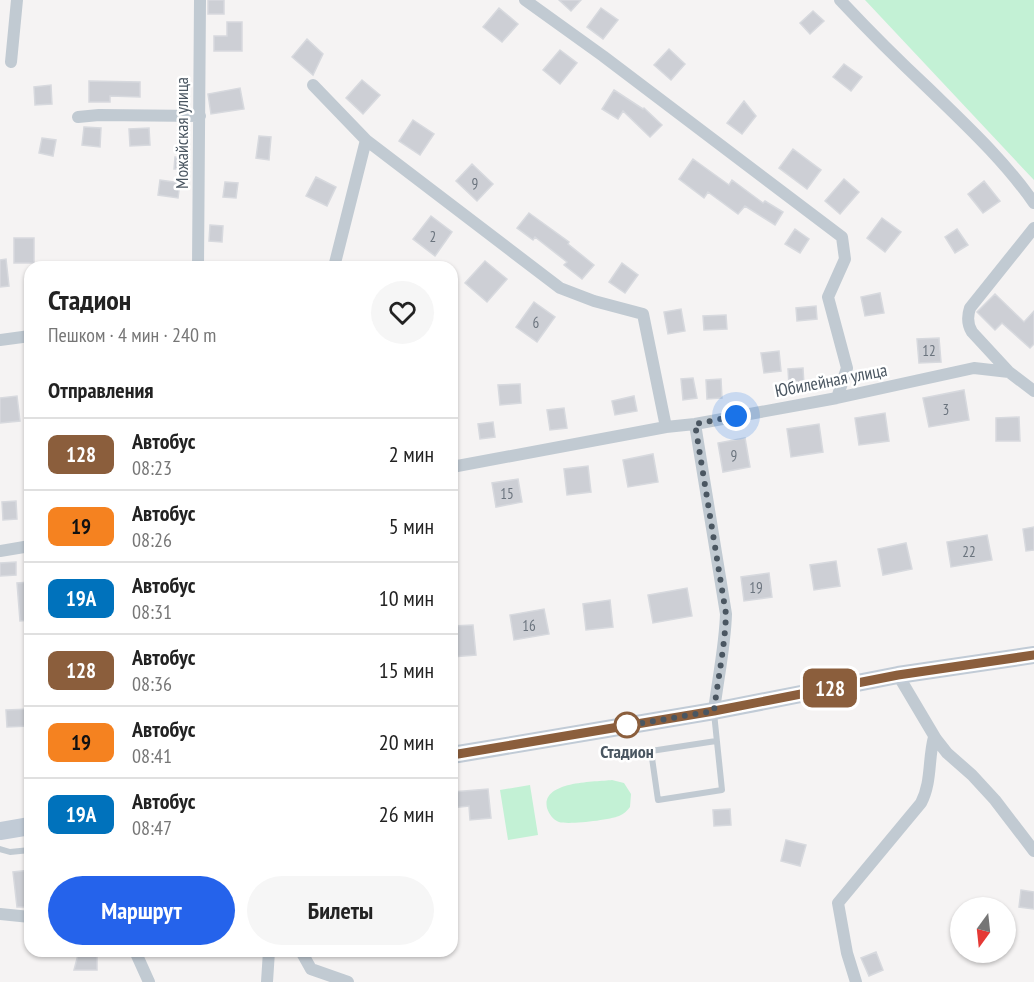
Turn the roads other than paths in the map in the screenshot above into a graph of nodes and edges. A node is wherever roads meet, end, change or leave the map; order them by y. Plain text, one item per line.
1 (17, 0) edge
2 (200, 0) edge
3 (525, 0) edge
4 (840, 0) edge
5 (11, 62) dead end
6 (313, 85) dead end
7 (200, 116) junction
8 (78, 117) dead end
9 (366, 140) junction
10 (1034, 203) edge
11 (1034, 228) edge
12 (198, 261) edge
13 (336, 261) edge
14 (24, 337) edge
15 (0, 340) edge
16 (1009, 372) junction
17 (1034, 391) edge
18 (837, 398) junction
19 (695, 424) junction
20 (666, 427) junction
21 (458, 466) edge
22 (24, 547) edge
23 (0, 550) edge
24 (1034, 655) edge
25 (898, 675) junction
26 (714, 711) junction
27 (934, 737) junction
28 (716, 741) junction
29 (458, 754) edge
30 (24, 827) edge
31 (0, 831) edge
32 (0, 849) edge
33 (24, 851) edge
34 (1034, 851) edge
35 (0, 914) edge
36 (24, 916) edge
37 (138, 957) edge
38 (268, 957) edge
39 (304, 957) edge
40 (149, 982) edge
41 (267, 982) edge
42 (348, 982) edge
43 (856, 982) edge

1 - 5 street
2 - 7 street, Можайская улица
3 - 18 street
4 - 10 street
6 - 9 street
7 - 8 street
7 - 12 street, Можайская улица
9 - 13 street
9 - 20 street
11 - 16 street
14 - 15 street
16 - 17 street
16 - 18 street, Юбилейная улица
18 - 19 street, Юбилейная улица
19 - 20 street, Юбилейная улица
19 - 26 street
20 - 21 street, Юбилейная улица
22 - 23 street
24 - 25 street
25 - 26 street
25 - 27 street
26 - 28 lane
26 - 29 street
27 - 34 street
27 - 43 street
28 - 28 lane
30 - 31 street
32 - 33 lane
35 - 36 street
37 - 40 street
38 - 41 street
39 - 42 street

